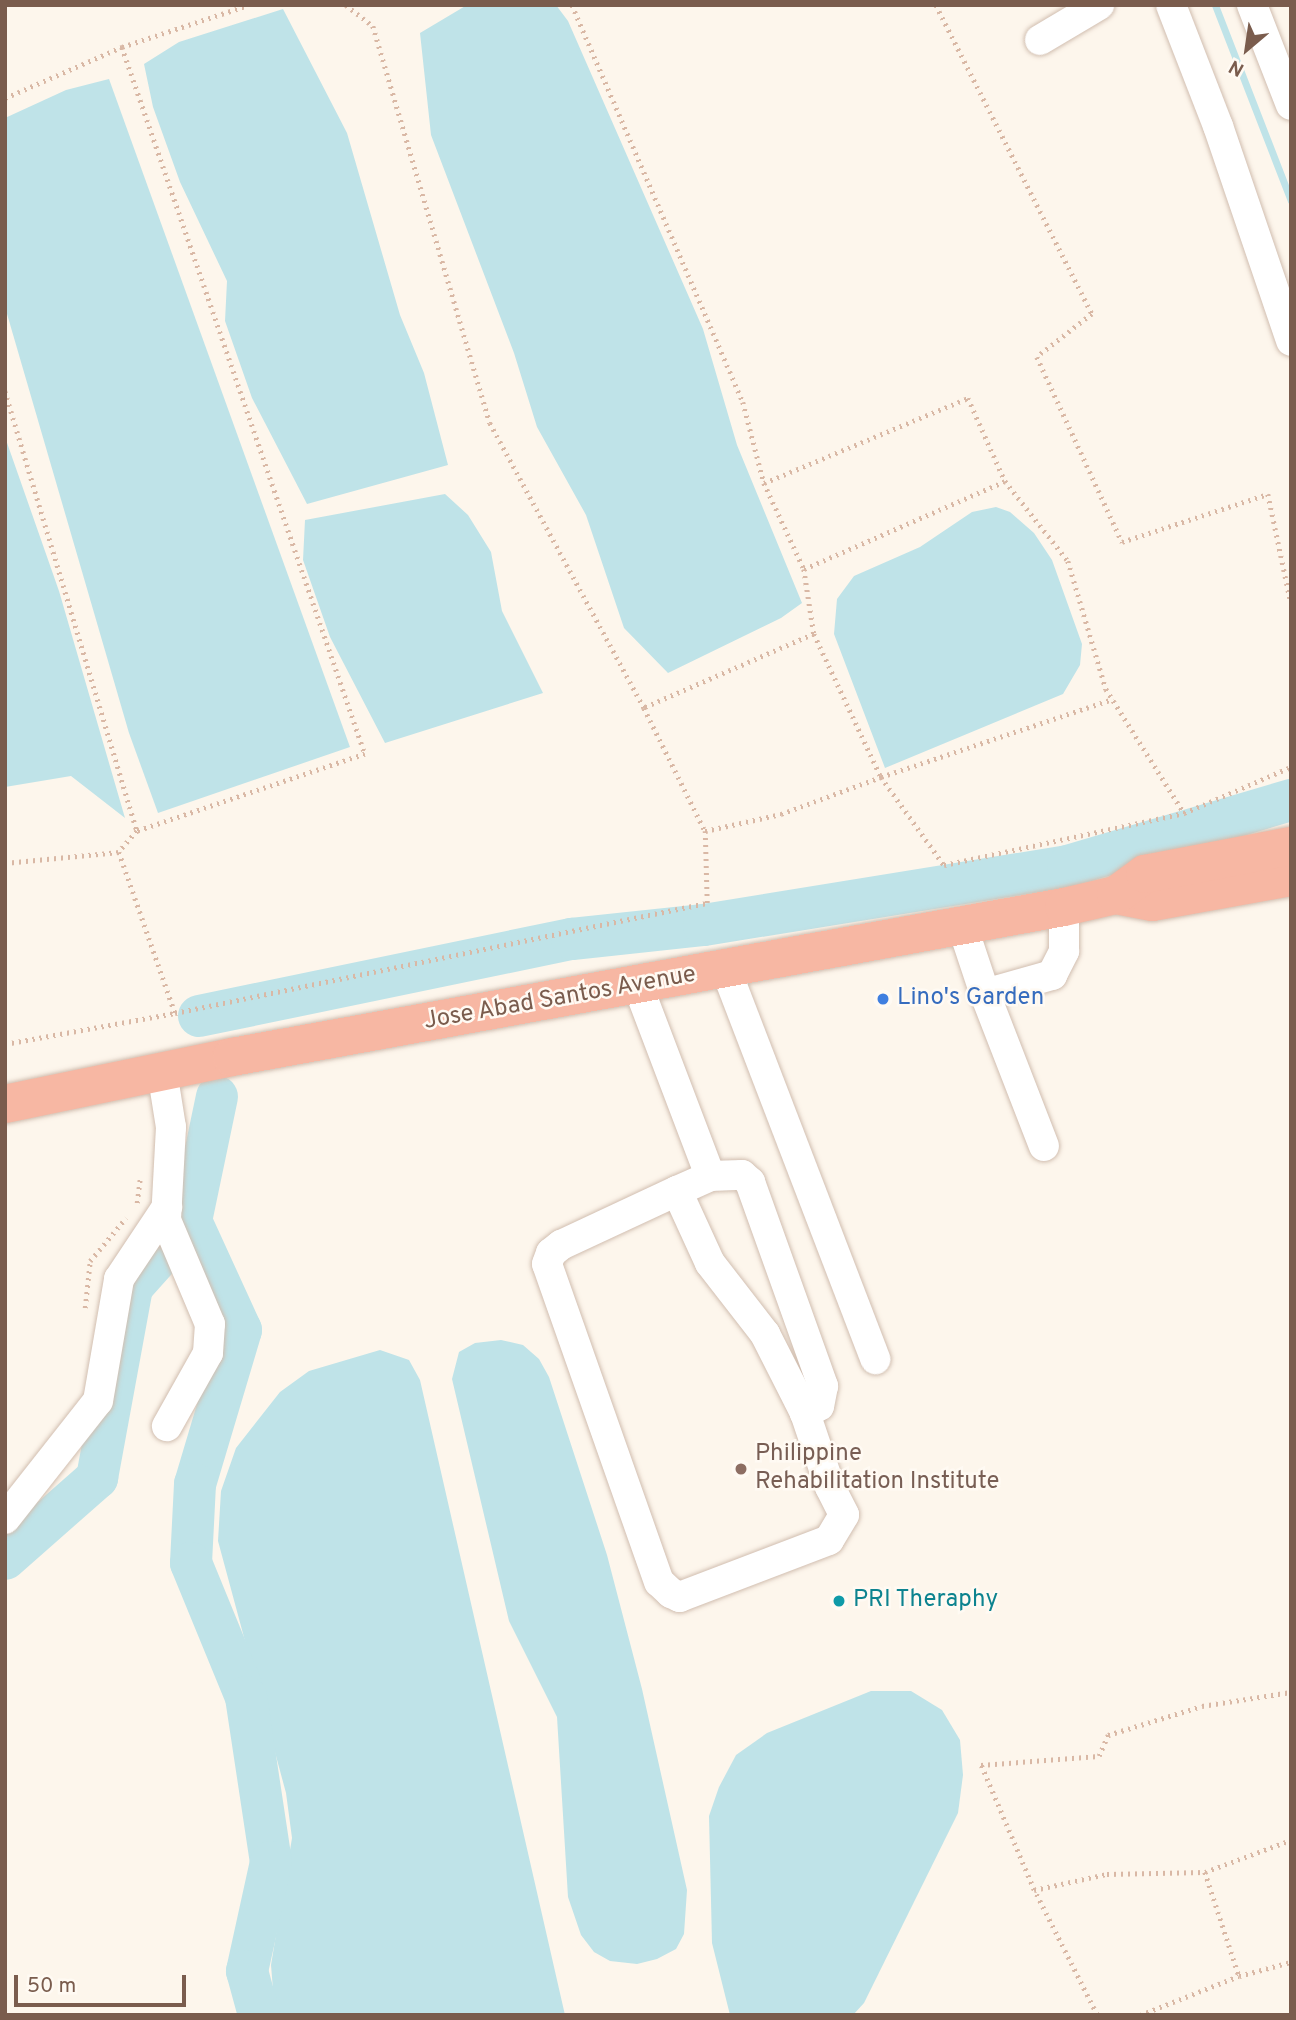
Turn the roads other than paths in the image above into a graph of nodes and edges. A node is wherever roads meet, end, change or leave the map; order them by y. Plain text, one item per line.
1 (1099, 5) edge
2 (1171, 5) edge
3 (1252, 5) edge
4 (1040, 40) dead end
5 (1291, 106) edge
6 (1291, 341) edge
7 (1291, 846) edge
8 (1291, 877) edge
9 (1115, 895) junction
10 (1063, 906) junction
11 (962, 925) junction
12 (726, 970) junction
13 (638, 986) junction
14 (985, 994) junction
15 (162, 1071) junction
16 (5, 1104) edge
17 (1044, 1146) dead end
18 (709, 1176) junction
19 (677, 1191) junction
20 (166, 1213) junction
21 (875, 1359) dead end
22 (805, 1413) junction
23 (167, 1426) dead end
24 (5, 1518) edge

1 - 4 street
2 - 6 street
3 - 5 street
7 - 9 highway, Jose Abad Santos Avenue
8 - 9 highway, Jose Abad Santos Avenue
9 - 10 highway, Jose Abad Santos Avenue
10 - 11 highway, Jose Abad Santos Avenue
10 - 14 street
11 - 12 highway, Jose Abad Santos Avenue
11 - 14 street
12 - 13 highway, Jose Abad Santos Avenue
12 - 21 street
13 - 15 highway, Jose Abad Santos Avenue
13 - 18 street
14 - 17 street
15 - 16 highway, Jose Abad Santos Avenue
15 - 20 street
18 - 19 street
18 - 22 street
19 - 22 street
19 - 22 street
20 - 23 street
20 - 24 street

